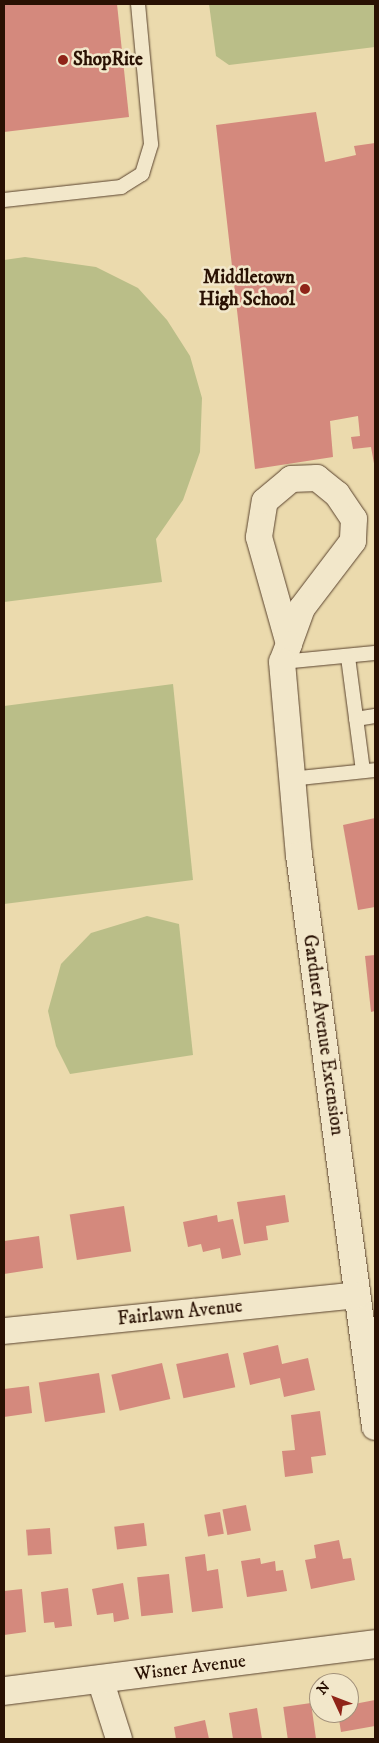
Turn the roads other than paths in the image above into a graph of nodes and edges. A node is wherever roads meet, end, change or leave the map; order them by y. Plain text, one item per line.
1 (138, 4) edge
2 (4, 200) edge
3 (285, 653) junction
4 (375, 653) edge
5 (348, 657) junction
6 (375, 716) edge
7 (356, 718) junction
8 (369, 771) edge
9 (290, 779) junction
10 (357, 1295) junction
11 (4, 1331) edge
12 (375, 1427) edge
13 (375, 1644) edge
14 (100, 1679) junction
15 (4, 1691) edge
16 (120, 1739) edge

1 - 2 lane
3 - 3 street, Gardner Avenue Extension
3 - 5 lane
3 - 9 street, Gardner Avenue Extension
4 - 5 lane
5 - 7 lane
6 - 7 lane
7 - 8 lane
8 - 9 lane
9 - 10 street, Gardner Avenue Extension
10 - 11 street, Fairlawn Avenue
10 - 12 street, Gardner Avenue Extension
13 - 14 street, Wisner Avenue
14 - 15 street, Wisner Avenue
14 - 16 street

